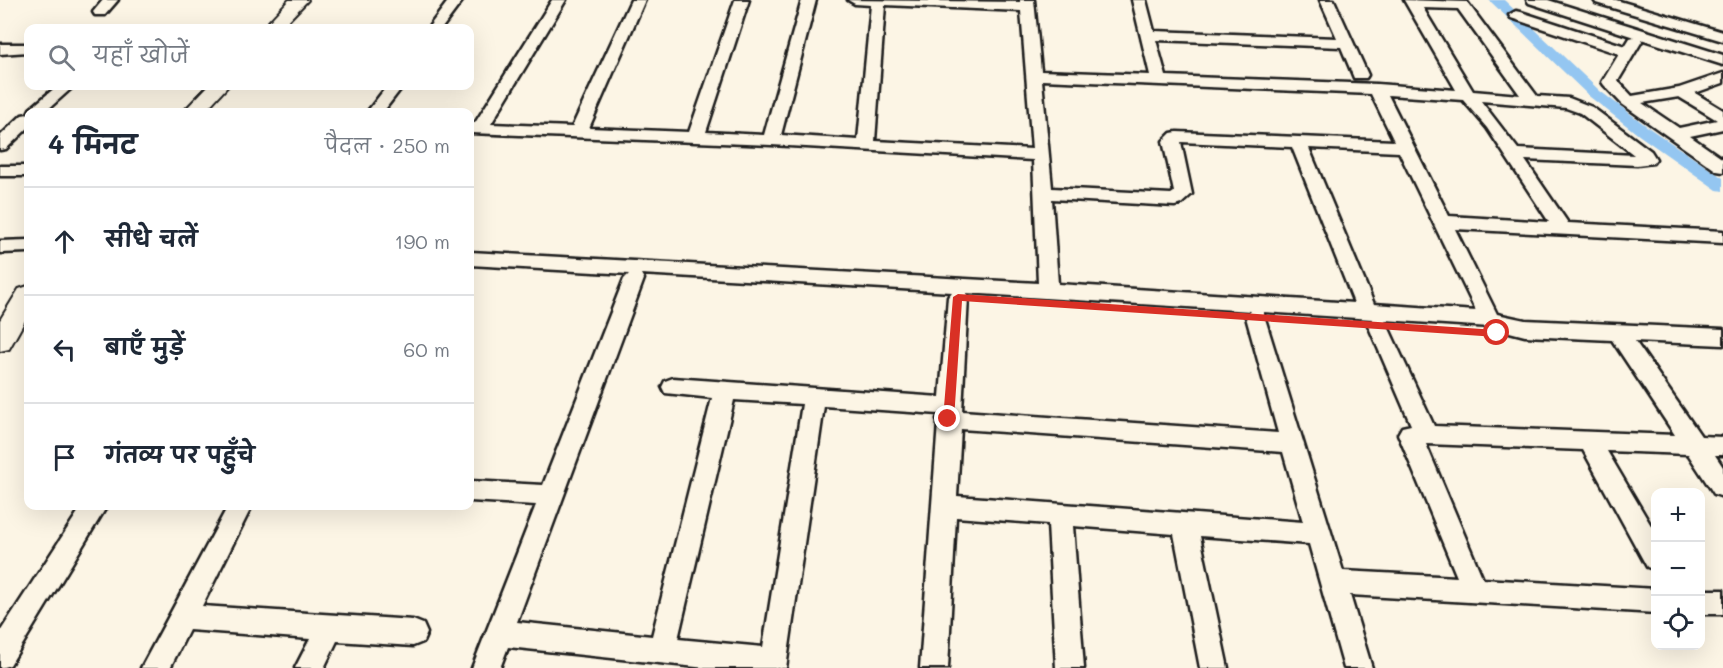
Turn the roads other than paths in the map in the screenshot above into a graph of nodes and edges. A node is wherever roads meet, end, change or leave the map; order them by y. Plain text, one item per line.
1 (111, 0) edge
2 (299, 0) edge
3 (456, 0) edge
4 (559, 0) edge
5 (638, 0) edge
6 (742, 0) edge
7 (809, 0) edge
8 (855, 0) edge
9 (1139, 0) edge
10 (1327, 0) edge
11 (1533, 0) edge
12 (1601, 0) edge
13 (878, 1) edge
14 (1412, 2) edge
15 (1027, 4) edge
16 (1462, 6) junction
17 (1483, 6) dead end
18 (100, 12) dead end
19 (1516, 15) dead end
20 (276, 24) edge
21 (438, 24) edge
22 (1640, 34) junction
23 (1148, 35) junction
24 (1723, 37) edge
25 (1347, 43) junction
26 (23, 48) edge
27 (0, 49) edge
28 (1628, 52) junction
29 (1723, 60) edge
30 (0, 66) edge
31 (1034, 75) junction
32 (1360, 75) dead end
33 (1723, 78) edge
34 (1159, 80) junction
35 (1377, 89) junction
36 (61, 90) edge
37 (214, 90) edge
38 (391, 90) edge
39 (1682, 92) junction
40 (1468, 96) junction
41 (1531, 99) junction
42 (1628, 101) junction
43 (41, 108) edge
44 (197, 108) edge
45 (378, 108) edge
46 (1723, 117) edge
47 (24, 124) edge
48 (1723, 124) edge
49 (475, 128) edge
50 (578, 132) junction
51 (1676, 134) junction
52 (696, 137) junction
53 (771, 140) junction
54 (1298, 141) junction
55 (0, 145) edge
56 (866, 146) junction
57 (1405, 147) junction
58 (1512, 154) junction
59 (1041, 155) junction
60 (1723, 167) edge
61 (0, 171) edge
62 (24, 171) edge
63 (1043, 193) junction
64 (1442, 222) junction
65 (1563, 229) junction
66 (1723, 237) edge
67 (24, 246) edge
68 (0, 247) edge
69 (474, 258) edge
70 (474, 269) edge
71 (634, 279) junction
72 (1048, 291) junction
73 (958, 297) junction
74 (24, 302) edge
75 (1256, 317) junction
76 (1372, 318) junction
77 (1490, 320) junction
78 (1525, 328) junction
79 (1619, 333) junction
80 (1723, 337) edge
81 (0, 342) edge
82 (673, 387) dead end
83 (725, 390) junction
84 (814, 396) junction
85 (949, 412) junction
86 (1427, 435) junction
87 (1589, 440) junction
88 (1293, 442) junction
89 (1695, 444) junction
90 (1723, 446) edge
91 (1723, 487) edge
92 (474, 491) edge
93 (552, 496) junction
94 (944, 506) junction
95 (92, 510) edge
96 (238, 510) edge
97 (1060, 515) junction
98 (1185, 524) junction
99 (1319, 534) junction
100 (1651, 549) edge
101 (1333, 582) junction
102 (1475, 590) junction
103 (1651, 601) edge
104 (1705, 602) edge
105 (1723, 602) edge
106 (183, 617) junction
107 (329, 628) junction
108 (413, 633) dead end
109 (500, 633) junction
110 (662, 650) junction
111 (0, 656) edge
112 (155, 668) edge
113 (309, 668) edge
114 (486, 668) edge
115 (934, 668) edge
116 (1070, 668) edge
117 (1214, 668) edge
118 (1358, 668) edge

1 - 18 street
2 - 20 street
3 - 21 street
4 - 49 street
5 - 50 street
6 - 52 street
7 - 53 street
8 - 13 street
9 - 23 street
10 - 25 street
11 - 22 street
12 - 24 street
13 - 15 street
13 - 56 street
14 - 16 street
14 - 40 street
15 - 31 street
16 - 17 street
16 - 41 street
19 - 28 street
22 - 28 street
22 - 29 street
23 - 25 street
23 - 34 street
25 - 32 street
26 - 27 street
26 - 30 street
28 - 42 street
31 - 34 street
31 - 59 street
33 - 39 street
34 - 35 street
35 - 40 street
35 - 57 street
36 - 43 street
37 - 44 street
38 - 45 street
39 - 42 street
39 - 46 street
40 - 41 street
40 - 58 street
41 - 58 street
42 - 51 street
47 - 55 street
48 - 51 street
49 - 50 street
50 - 52 street
51 - 60 street
52 - 53 street
53 - 56 street
54 - 57 street
54 - 63 street
54 - 76 street
56 - 59 street
57 - 64 street
58 - 65 street
59 - 63 street
61 - 62 street
63 - 72 street
64 - 65 street
64 - 77 street
65 - 66 street
67 - 68 street
69 - 72 street
70 - 71 street
71 - 73 street
71 - 93 street
72 - 76 street
73 - 75 street
73 - 85 street
74 - 81 street
75 - 76 street
75 - 88 street
76 - 77 street
76 - 78 street
76 - 86 street
77 - 78 street
78 - 79 street
79 - 80 street
79 - 89 street
82 - 83 street
83 - 84 street
83 - 110 street
84 - 85 street
84 - 110 street
85 - 88 street
85 - 94 street
86 - 87 street
86 - 102 street
87 - 89 street
87 - 100 street
88 - 99 street
89 - 90 street
89 - 91 street
92 - 93 street
93 - 109 street
94 - 97 street
94 - 115 street
95 - 111 street
96 - 106 street
97 - 98 street
97 - 116 street
98 - 99 street
98 - 117 street
99 - 101 street
101 - 102 street
101 - 118 street
102 - 103 street
104 - 105 street
106 - 107 street
106 - 112 street
107 - 108 street
107 - 113 street
109 - 110 street
109 - 114 street

